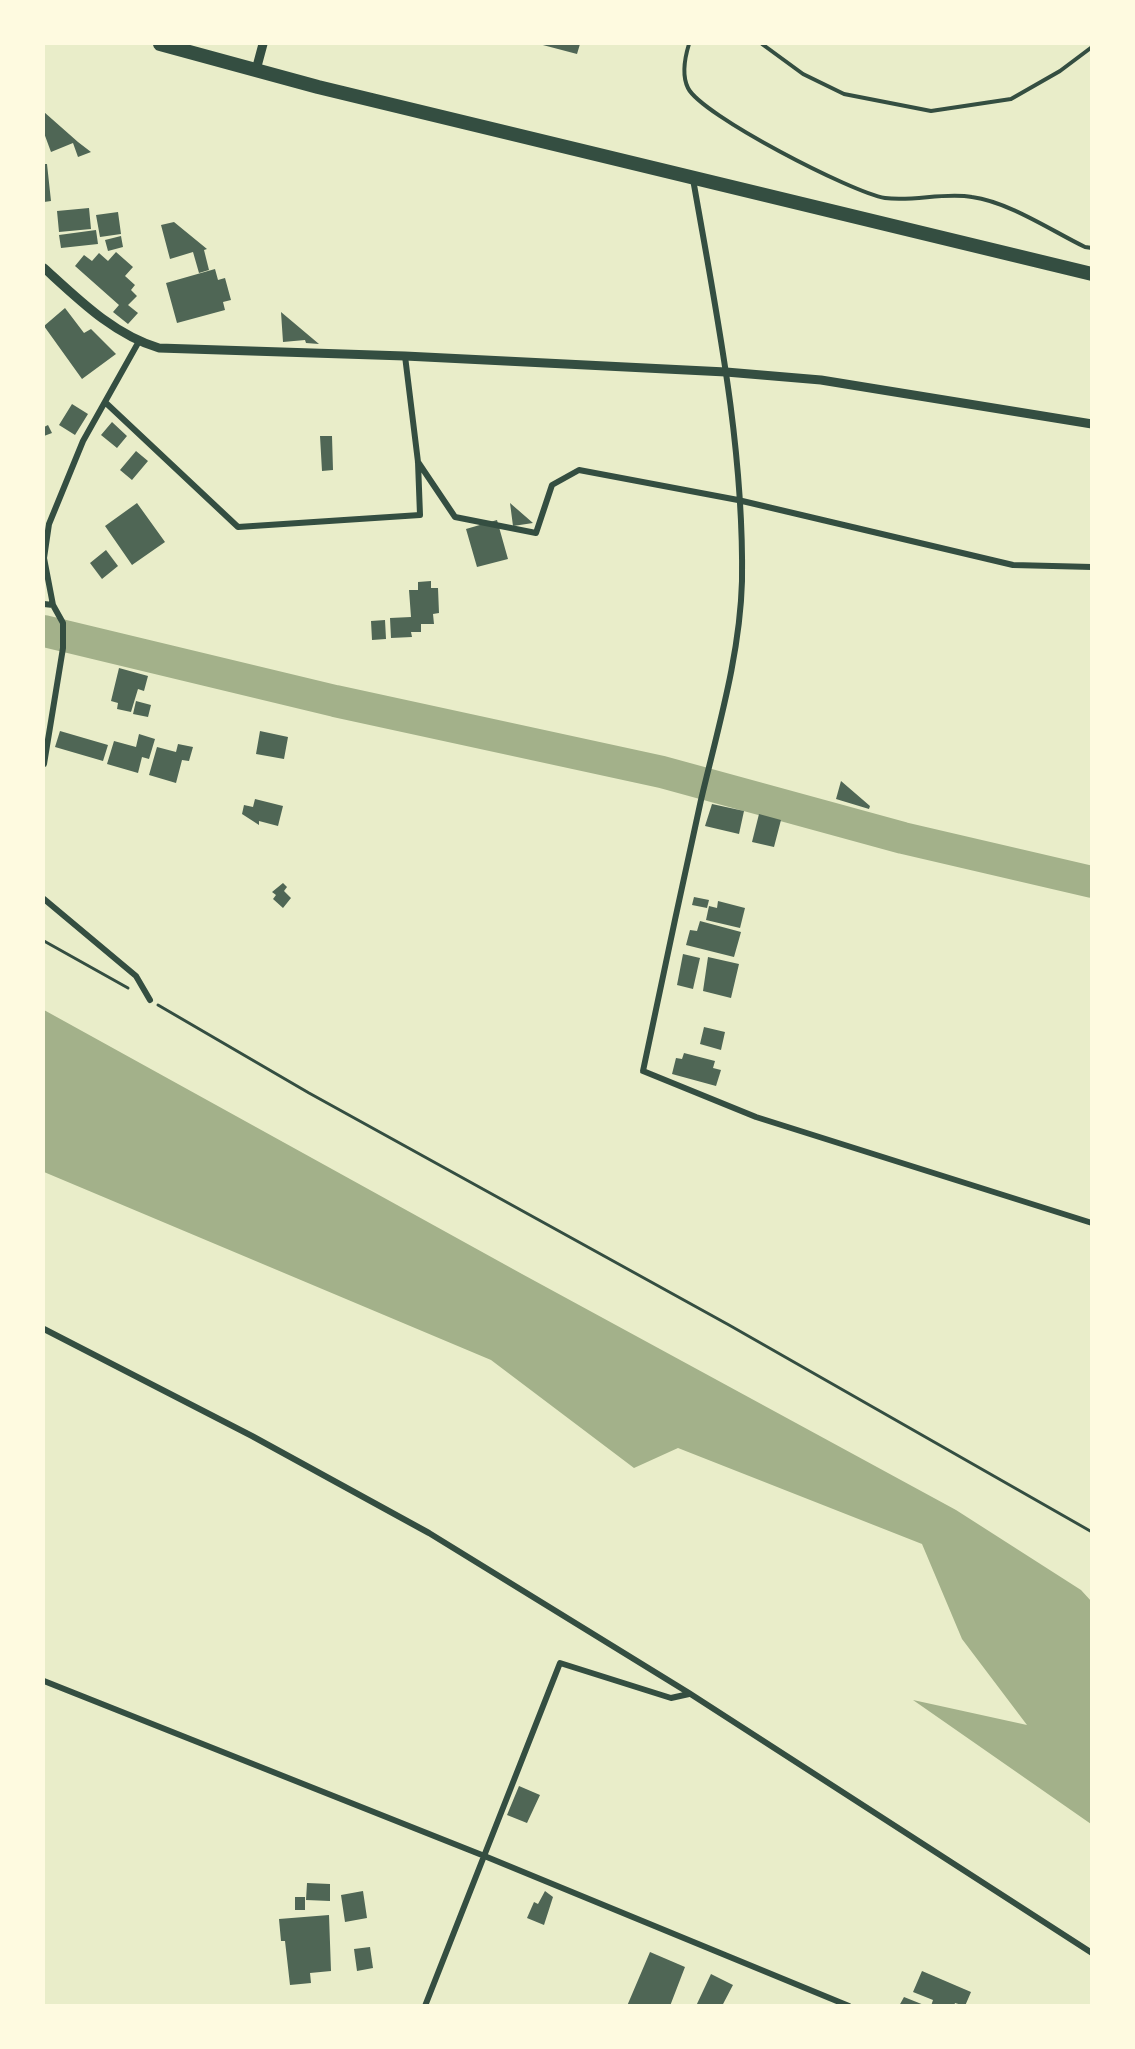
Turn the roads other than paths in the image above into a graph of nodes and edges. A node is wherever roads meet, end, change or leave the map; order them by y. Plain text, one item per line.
1 (160, 44) edge
2 (263, 44) edge
3 (690, 44) edge
4 (762, 44) edge
5 (1092, 47) edge
6 (256, 70) junction
7 (693, 178) junction
8 (1092, 248) edge
9 (44, 268) edge
10 (1092, 274) edge
11 (138, 342) junction
12 (405, 356) junction
13 (726, 372) junction
14 (106, 403) junction
15 (1092, 424) edge
16 (418, 462) junction
17 (738, 500) junction
18 (1092, 567) edge
19 (44, 604) edge
20 (53, 604) junction
21 (44, 764) edge
22 (44, 899) edge
23 (150, 1000) road end
24 (1092, 1223) edge
25 (44, 1329) edge
26 (44, 1681) edge
27 (689, 1694) junction
28 (482, 1854) junction
29 (1092, 1953) edge
30 (425, 2006) edge
31 (849, 2006) edge

1 - 6 highway
2 - 6 street
3 - 8 lane
4 - 5 lane
6 - 7 highway
7 - 10 highway
7 - 13 street
9 - 11 street
11 - 12 street
11 - 14 street
12 - 13 street
12 - 16 street
13 - 15 street
13 - 17 street
14 - 16 street
14 - 20 street
16 - 17 street
17 - 18 street
17 - 24 street
19 - 20 street
20 - 21 street
22 - 23 street
25 - 27 street
26 - 28 street
27 - 28 street
27 - 29 street
28 - 30 street
28 - 31 street

